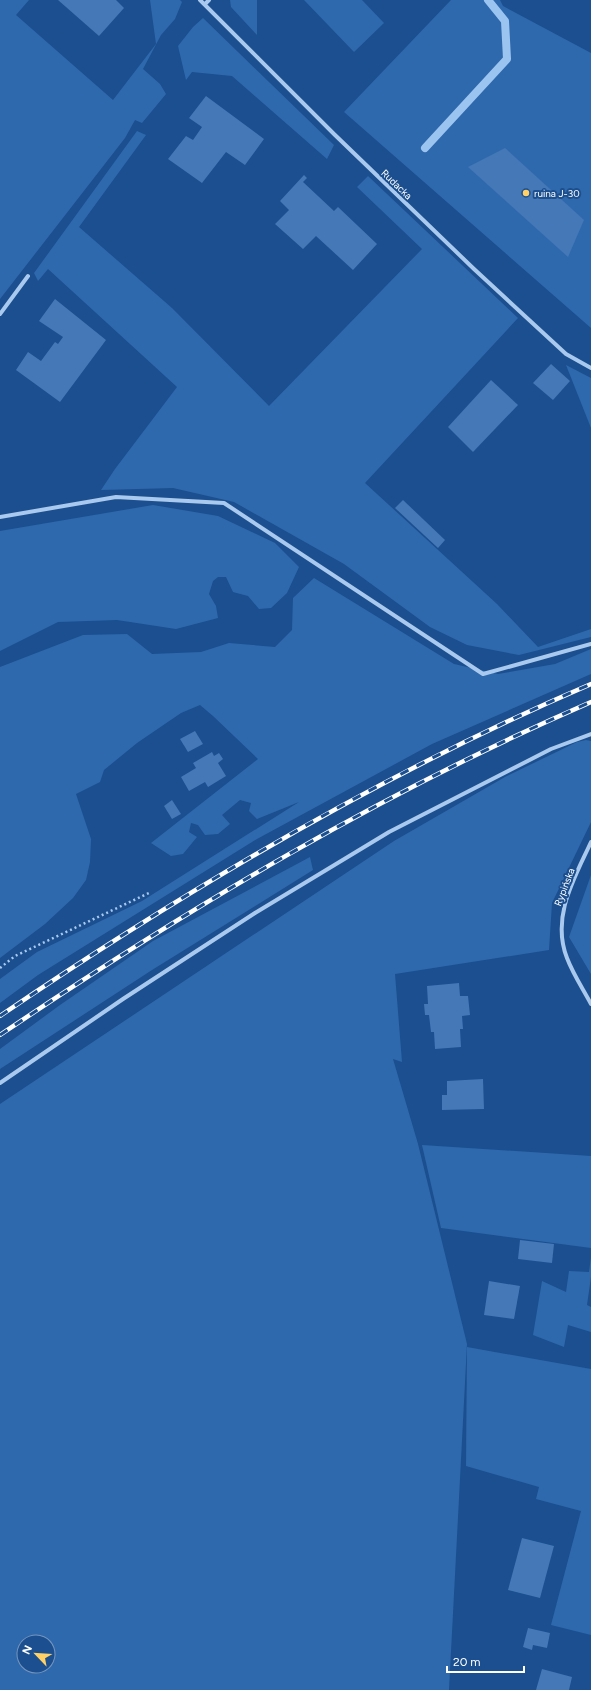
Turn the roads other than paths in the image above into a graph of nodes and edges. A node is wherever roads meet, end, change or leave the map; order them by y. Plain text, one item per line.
1 (200, 0) edge
2 (209, 0) edge
3 (205, 4) junction
4 (28, 276) dead end
5 (0, 314) edge
6 (591, 368) edge
7 (0, 517) edge
8 (591, 644) edge
9 (591, 734) edge
10 (591, 842) edge
11 (591, 1004) edge
12 (0, 1084) edge

1 - 3 street, Rudacka
2 - 3 street
3 - 6 street, Rudacka
4 - 5 street
7 - 8 street
9 - 12 street
10 - 11 street, Rypińska

